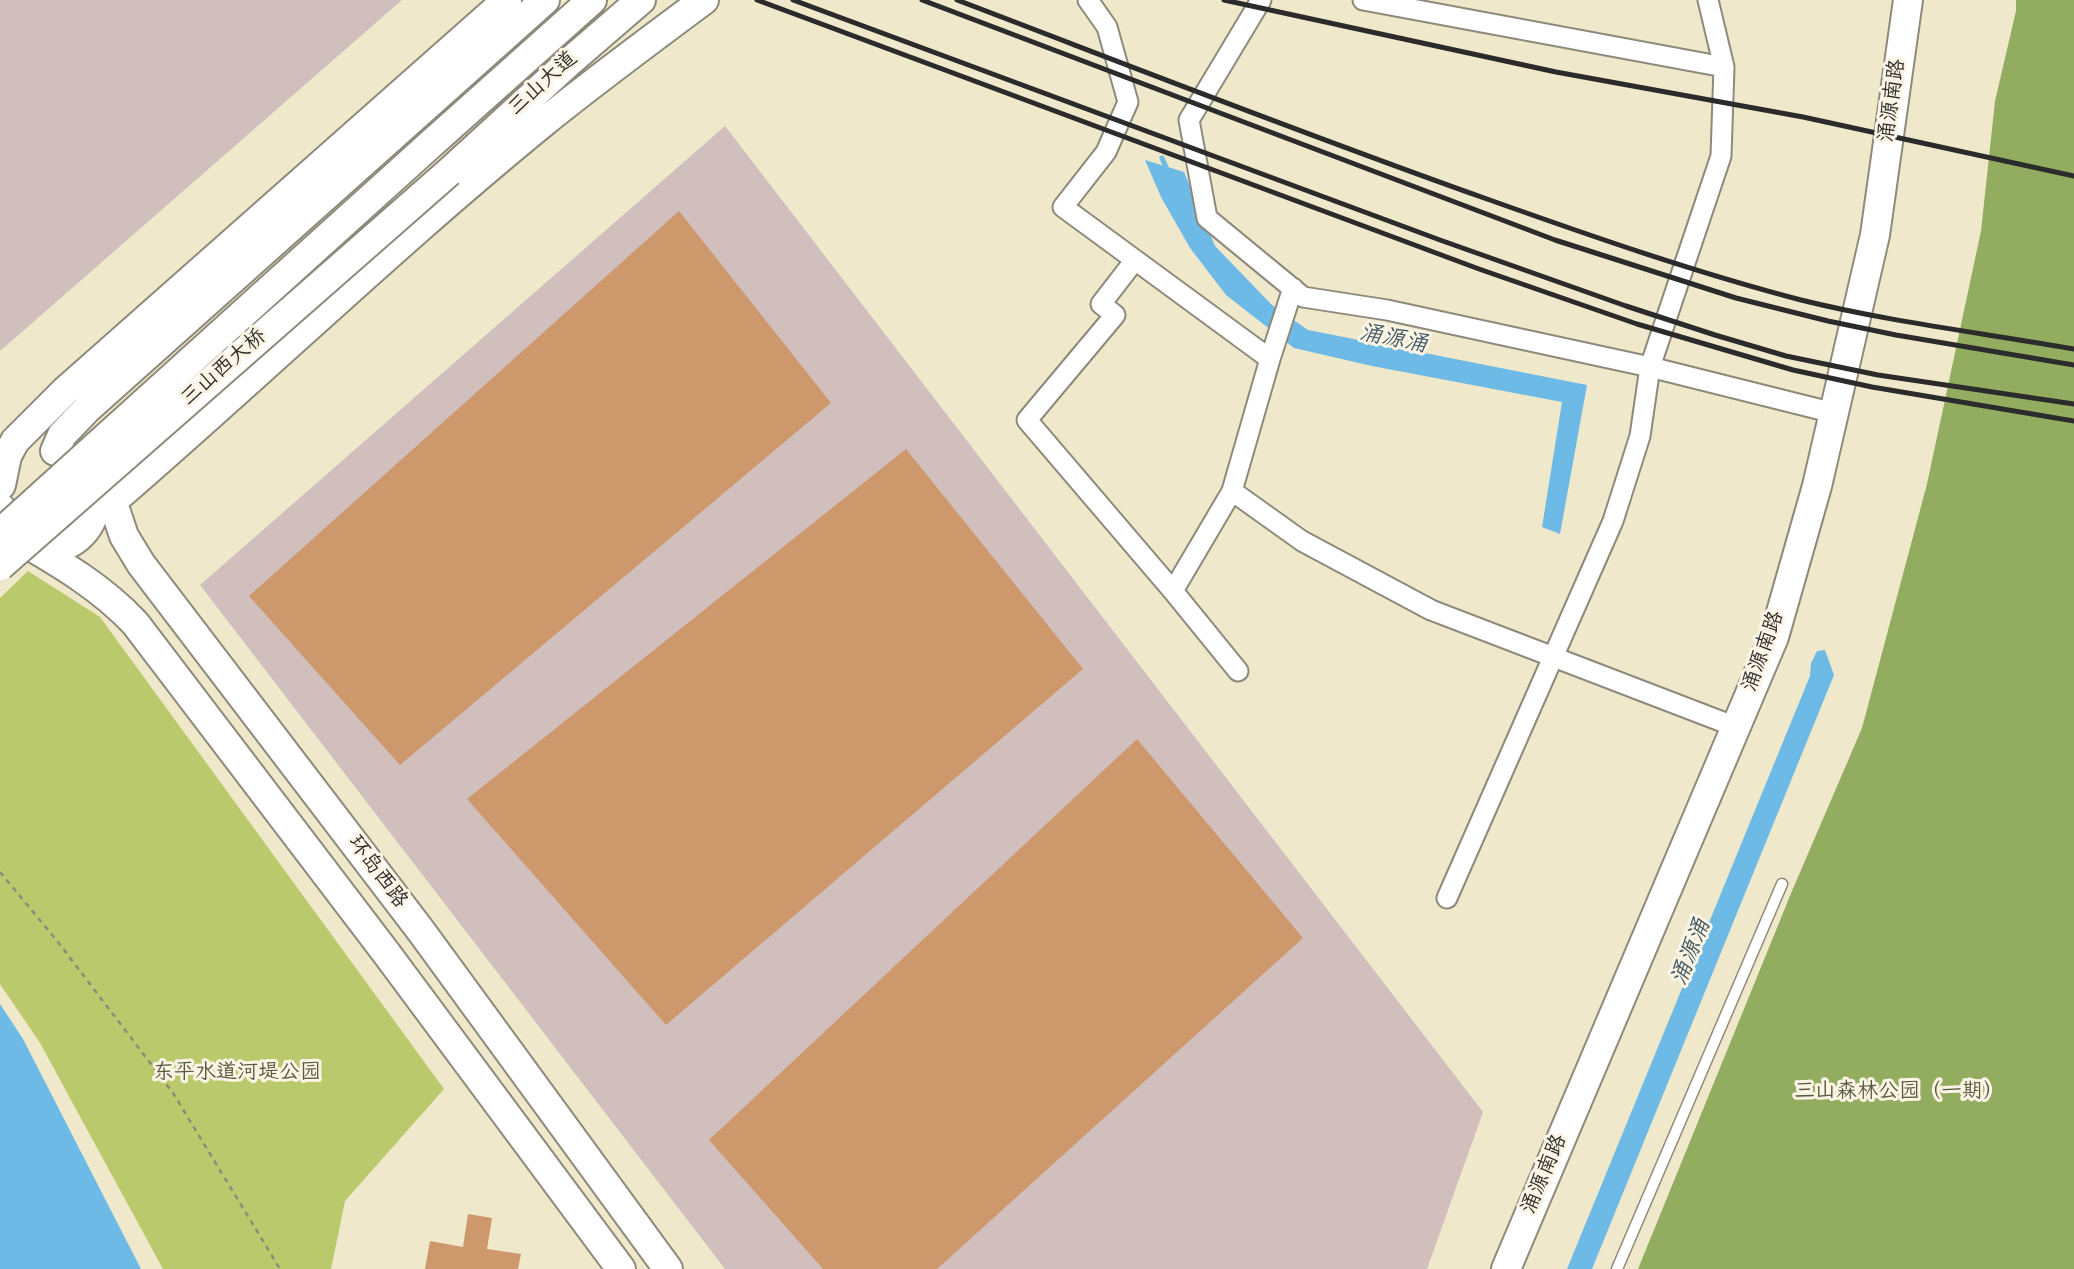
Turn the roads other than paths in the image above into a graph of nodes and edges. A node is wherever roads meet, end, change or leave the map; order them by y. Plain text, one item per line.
1 (507, 0) edge
2 (545, 0) edge
3 (592, 0) edge
4 (640, 0) edge
5 (704, 0) edge
6 (1088, 0) edge
7 (1261, 0) edge
8 (1363, 0) edge
9 (1708, 0) edge
10 (1908, 0) edge
11 (1920, 0) edge
12 (1724, 67) junction
13 (433, 142) joint
14 (449, 172) joint
15 (1135, 260) junction
16 (1289, 297) junction
17 (1272, 351) junction
18 (1650, 368) junction
19 (1834, 413) junction
20 (55, 451) junction
21 (1232, 491) junction
22 (0, 492) edge
23 (104, 503) junction
24 (11, 537) edge
25 (0, 566) edge
26 (1173, 591) junction
27 (194, 635) junction
28 (1553, 657) junction
29 (163, 659) junction
30 (1238, 671) dead end
31 (1736, 727) junction
32 (1782, 884) dead end
33 (1447, 898) dead end
34 (621, 1269) edge
35 (668, 1269) edge
36 (1506, 1269) edge
37 (1524, 1269) edge
38 (1617, 1269) edge

1 - 22 main road
2 - 20 main road
3 - 13 main road, 三山大道
4 - 14 main road, 三山大道
5 - 23 main road
6 - 15 street
7 - 16 street
8 - 12 street
9 - 12 street
10 - 19 main road, 涌源南路
11 - 37 main road, 涌源南路
12 - 18 street
13 - 24 main road, 三山西大桥, bridge
14 - 25 main road, 三山西大桥, bridge
15 - 17 street
15 - 26 street
16 - 17 street
16 - 18 street
17 - 21 street
18 - 19 street
18 - 28 street
19 - 31 main road, 涌源南路
20 - 22 main road
20 - 23 main road, 环岛西路
21 - 26 street
21 - 28 street
22 - 24 main road
23 - 24 main road
23 - 27 main road, 环岛西路
24 - 29 main road, 环岛西路
26 - 30 street
27 - 29 main road
27 - 35 main road, 环岛西路
28 - 31 street
28 - 33 street
29 - 34 main road, 环岛西路
31 - 36 main road, 涌源南路
32 - 38 lane

